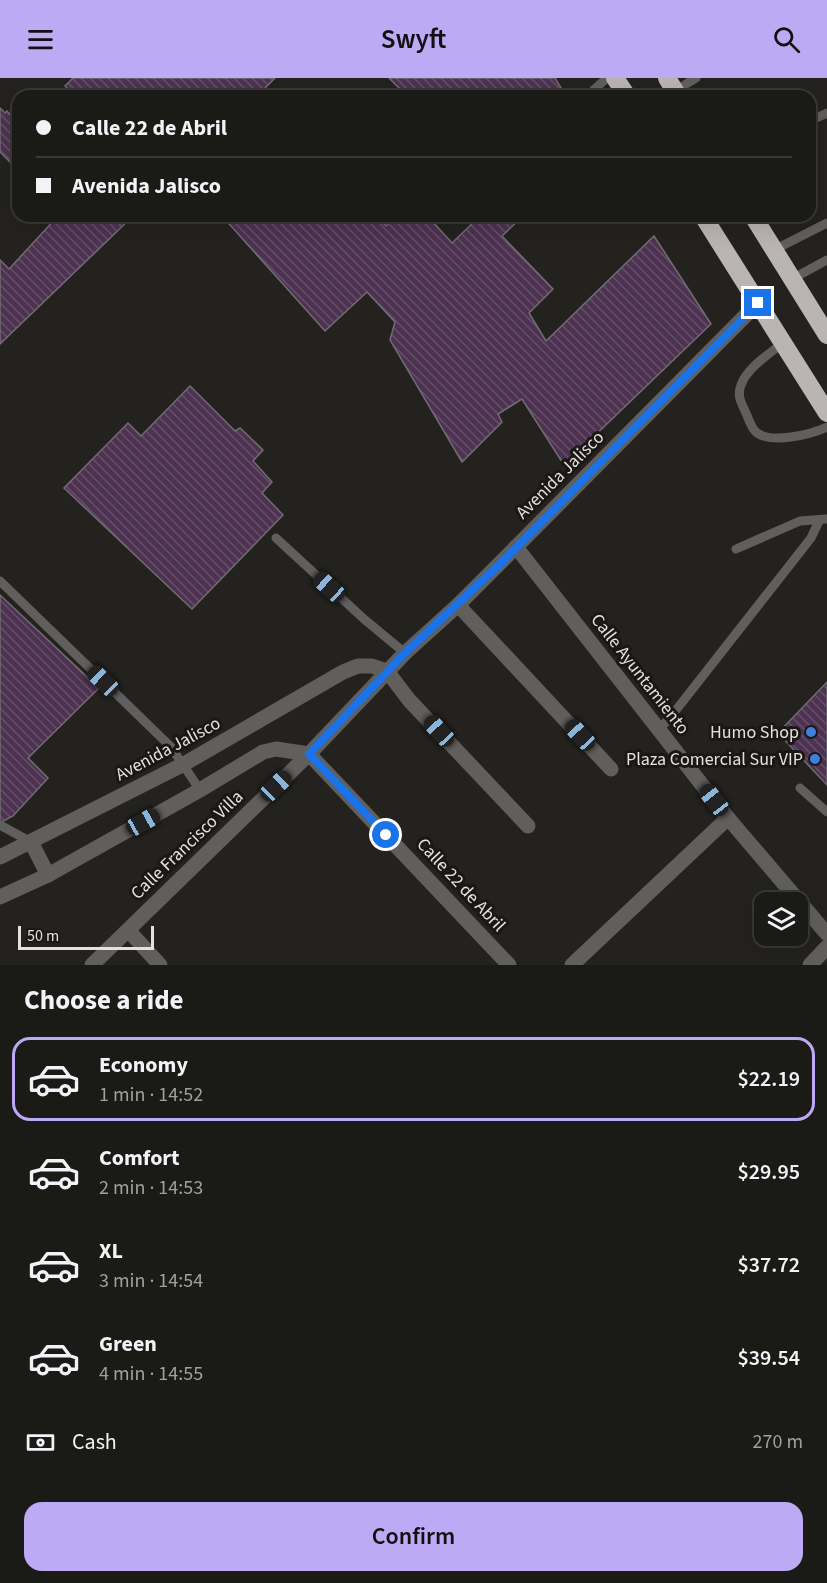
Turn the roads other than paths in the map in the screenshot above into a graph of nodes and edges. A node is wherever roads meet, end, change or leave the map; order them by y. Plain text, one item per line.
1 (607, 78) edge
2 (696, 78) edge
3 (673, 88) edge
4 (594, 90) edge
5 (707, 222) edge
6 (757, 222) edge
7 (827, 223) edge
8 (774, 250) junction
9 (827, 260) edge
10 (792, 279) junction
11 (758, 303) junction
12 (827, 335) edge
13 (783, 343) junction
14 (827, 413) edge
15 (827, 427) edge
16 (823, 520) edge
17 (276, 538) dead end
18 (516, 547) junction
19 (736, 549) dead end
20 (0, 580) edge
21 (458, 605) junction
22 (405, 653) junction
23 (387, 671) junction
24 (659, 729) junction
25 (309, 754) junction
26 (184, 764) junction
27 (611, 769) dead end
28 (800, 788) dead end
29 (200, 790) junction
30 (827, 812) edge
31 (728, 818) junction
32 (0, 825) edge
33 (528, 826) dead end
34 (31, 842) junction
35 (0, 857) edge
36 (48, 874) junction
37 (0, 897) edge
38 (128, 930) junction
39 (827, 934) edge
40 (827, 947) edge
41 (92, 965) edge
42 (160, 965) edge
43 (509, 965) edge
44 (572, 965) edge
45 (810, 965) edge

1 - 4 lane
2 - 3 lane
5 - 11 highway
6 - 8 highway
7 - 8 lane
8 - 10 highway
9 - 10 lane
10 - 12 highway
11 - 13 highway
11 - 18 street, Avenida Jalisco
13 - 14 highway
13 - 15 lane
16 - 19 lane
16 - 24 lane
17 - 22 lane
18 - 21 street, Avenida Jalisco
18 - 24 street, Calle Ayuntamiento
20 - 26 lane
21 - 22 street, Avenida Jalisco
21 - 27 street
22 - 23 street, Avenida Jalisco
23 - 25 street, Avenida Jalisco
23 - 26 street, Avenida Jalisco
23 - 33 street
24 - 31 street, Calle Ayuntamiento
25 - 29 street
25 - 38 street, Calle Francisco Villa
25 - 43 street, Calle 22 de Abril
26 - 29 lane
26 - 34 street, Avenida Jalisco
28 - 30 lane
29 - 36 street
31 - 39 street, Calle Ayuntamiento
31 - 44 street
32 - 34 lane
34 - 35 street, Avenida Jalisco
34 - 36 street
36 - 37 street
38 - 41 street, Calle Francisco Villa
38 - 42 street
40 - 45 street

